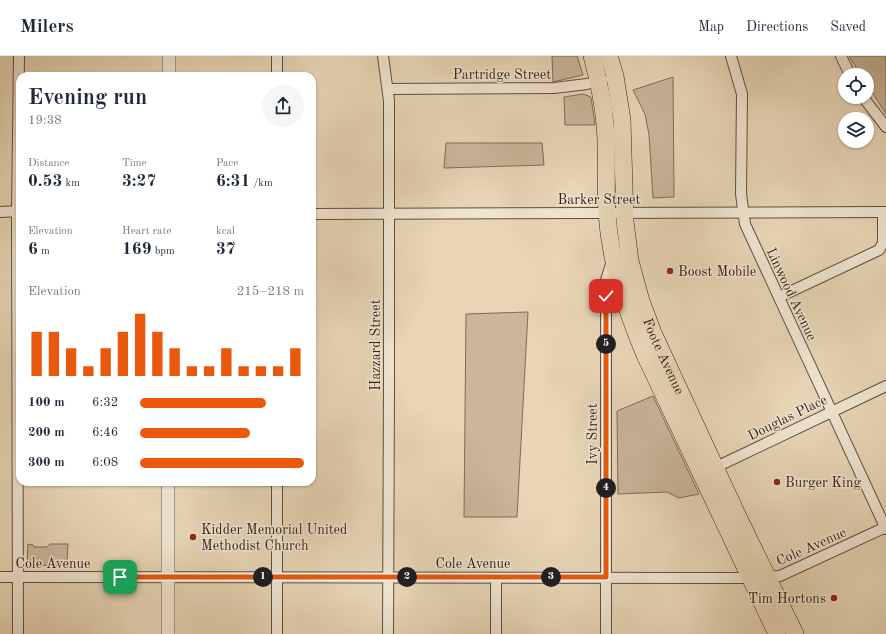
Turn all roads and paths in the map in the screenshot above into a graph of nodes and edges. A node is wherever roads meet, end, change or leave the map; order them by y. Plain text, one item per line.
1 (19, 56) edge
2 (169, 56) edge
3 (277, 56) edge
4 (383, 56) edge
5 (592, 56) edge
6 (609, 56) edge
7 (731, 56) edge
8 (841, 56) edge
9 (847, 68) edge
10 (19, 72) edge
11 (169, 72) edge
12 (277, 72) edge
13 (607, 79) junction
14 (388, 89) junction
15 (869, 104) edge
16 (886, 127) edge
17 (16, 211) edge
18 (0, 212) edge
19 (624, 212) junction
20 (885, 212) edge
21 (607, 213) junction
22 (743, 213) junction
23 (316, 214) edge
24 (388, 214) junction
25 (612, 260) junction
26 (779, 297) junction
27 (886, 386) edge
28 (832, 412) junction
29 (708, 470) junction
30 (17, 486) edge
31 (168, 486) edge
32 (277, 486) edge
33 (886, 528) edge
34 (0, 577) edge
35 (17, 577) junction
36 (277, 577) junction
37 (388, 577) junction
38 (606, 577) junction
39 (168, 578) junction
40 (496, 578) junction
41 (759, 578) junction
42 (18, 634) edge
43 (168, 634) edge
44 (277, 634) edge
45 (388, 634) edge
46 (496, 634) edge
47 (606, 634) edge
48 (777, 634) edge
49 (795, 634) edge

1 - 10 street
2 - 11 street
3 - 12 street
4 - 14 street, Hazzard Street
5 - 13 highway, Foote Avenue
6 - 13 highway, Foote Avenue
7 - 22 street, Linwood Avenue
8 - 9 street
13 - 14 street, Partridge Street
13 - 19 highway, Foote Avenue
13 - 21 highway, Foote Avenue
14 - 24 street, Hazzard Street
15 - 16 street
17 - 18 street
19 - 21 street, Barker Street
19 - 22 street, Barker Street
19 - 29 highway, Foote Avenue
20 - 22 street, Barker Street
20 - 26 street
21 - 24 street, Barker Street
21 - 25 highway, Foote Avenue
22 - 26 street, Linwood Avenue
23 - 24 street, Barker Street
24 - 37 street, Hazzard Street
25 - 29 highway, Foote Avenue
25 - 38 street, Ivy Street
26 - 28 street, Linwood Avenue
27 - 28 street, Douglas Place
28 - 29 street, Douglas Place
28 - 33 street, Linwood Avenue
29 - 41 highway, Foote Avenue
30 - 35 street
31 - 39 street
32 - 36 street
33 - 41 street, Cole Avenue
34 - 35 street, Cole Avenue
35 - 39 street, Cole Avenue
35 - 42 street
36 - 37 street, Cole Avenue
36 - 39 street, Cole Avenue
36 - 44 street
37 - 40 street, Cole Avenue
37 - 45 street, Hazzard Street
38 - 40 street, Cole Avenue
38 - 41 street, Cole Avenue
38 - 47 street, Ivy Street
39 - 43 street
40 - 46 street
41 - 48 highway, Foote Avenue
41 - 49 highway, Foote Avenue

